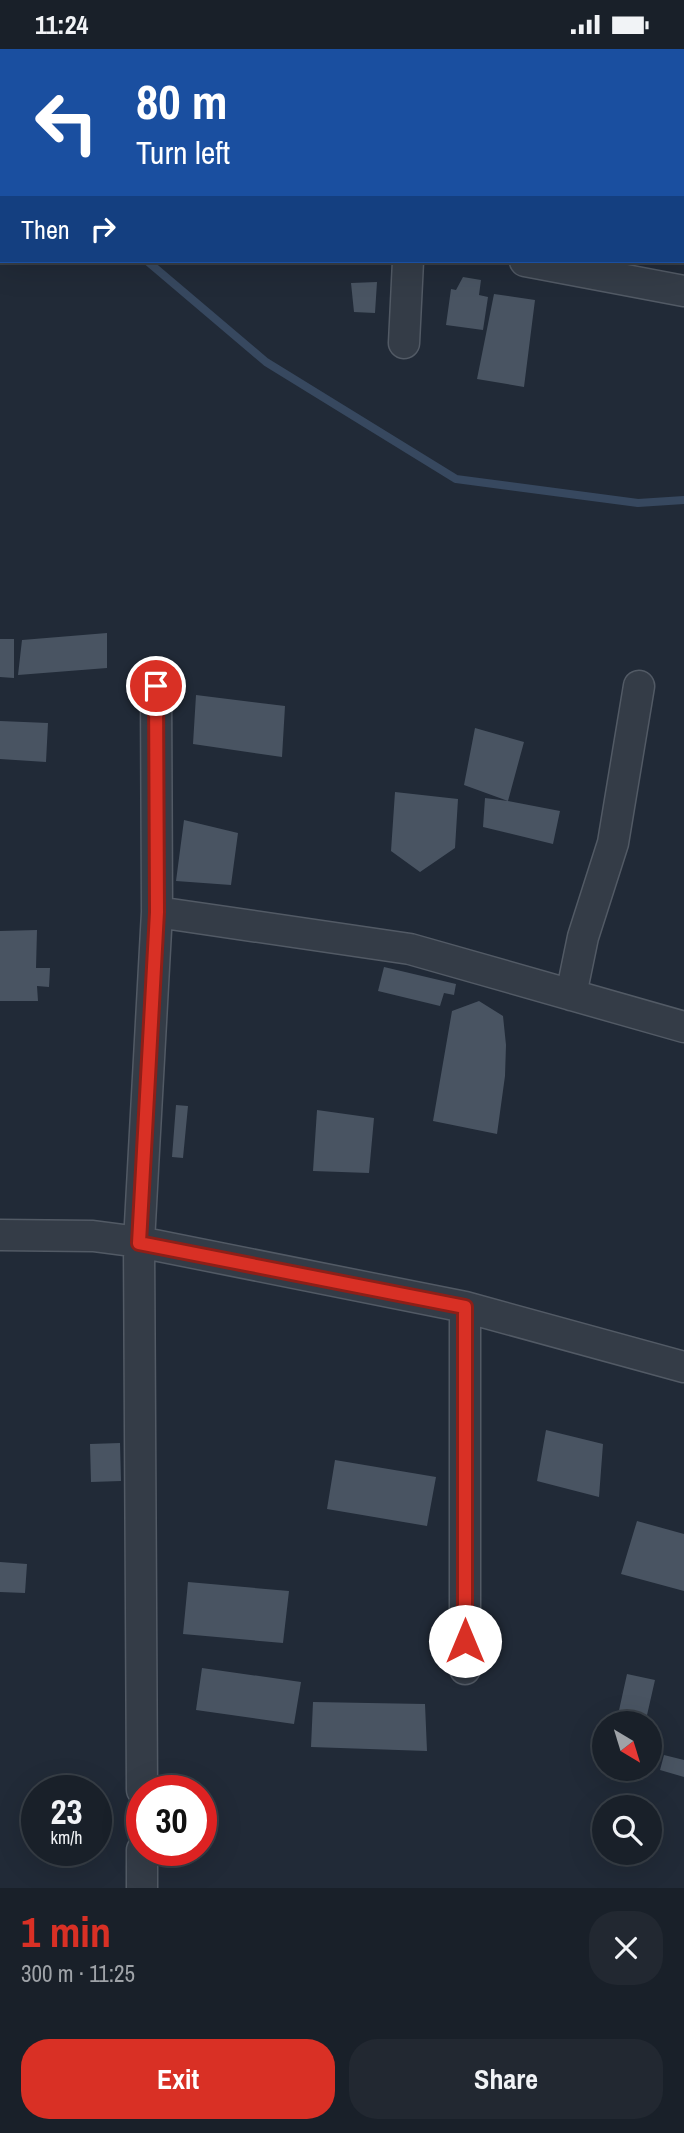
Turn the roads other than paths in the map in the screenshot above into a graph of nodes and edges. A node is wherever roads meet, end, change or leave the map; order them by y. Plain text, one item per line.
1 (408, 263) edge
2 (536, 263) edge
3 (684, 291) edge
4 (404, 343) dead end
5 (639, 685) dead end
6 (156, 686) dead end
7 (157, 912) junction
8 (571, 995) junction
9 (684, 1027) edge
10 (0, 1235) edge
11 (139, 1243) junction
12 (465, 1307) junction
13 (684, 1367) edge
14 (465, 1669) dead end
15 (142, 1775) edge
16 (142, 1866) edge
17 (142, 1888) edge

1 - 4 street
2 - 3 street
5 - 8 street
6 - 7 street
7 - 8 street
7 - 11 street
8 - 9 street
10 - 11 street
11 - 12 street
11 - 15 street
12 - 13 street
12 - 14 street
16 - 17 street

